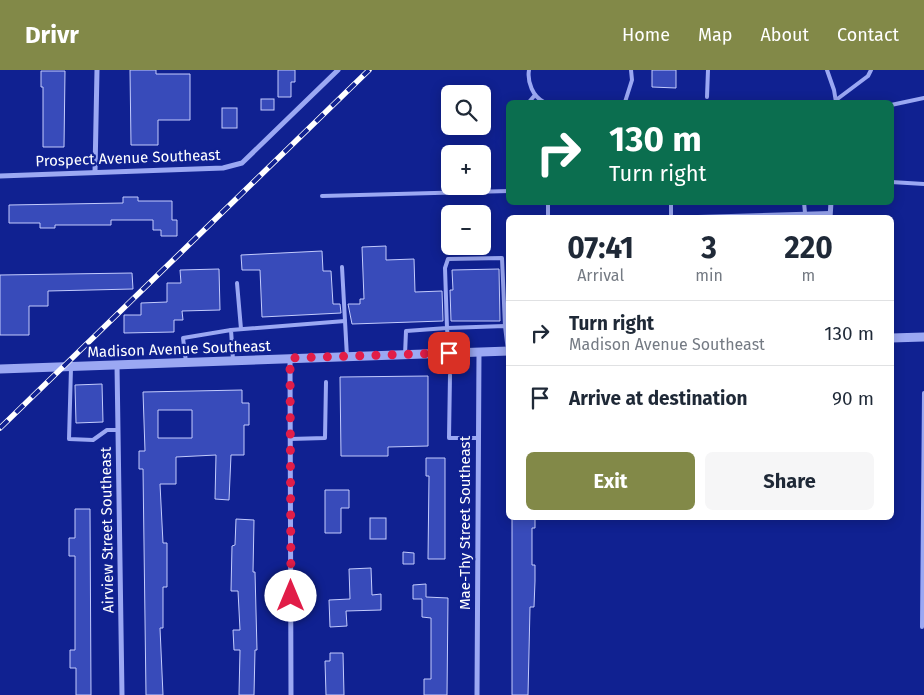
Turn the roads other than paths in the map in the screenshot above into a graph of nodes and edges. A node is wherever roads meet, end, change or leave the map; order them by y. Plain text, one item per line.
1 (98, 70) edge
2 (338, 70) edge
3 (529, 70) edge
4 (631, 70) edge
5 (708, 70) edge
6 (827, 70) edge
7 (871, 70) edge
8 (535, 95) junction
9 (707, 97) dead end
10 (924, 98) edge
11 (531, 100) edge
12 (541, 100) edge
13 (626, 100) edge
14 (836, 100) edge
15 (837, 100) edge
16 (894, 104) edge
17 (95, 172) junction
18 (0, 176) edge
19 (894, 182) edge
20 (924, 184) edge
21 (506, 191) edge
22 (322, 196) dead end
23 (804, 205) edge
24 (805, 213) junction
25 (738, 215) edge
26 (830, 215) edge
27 (342, 267) dead end
28 (237, 283) dead end
29 (345, 321) junction
30 (505, 326) junction
31 (448, 328) junction
32 (241, 329) junction
33 (231, 330) junction
34 (506, 334) edge
35 (924, 336) edge
36 (894, 338) edge
37 (506, 351) edge
38 (479, 352) junction
39 (449, 353) junction
40 (405, 354) junction
41 (347, 356) junction
42 (290, 358) junction
43 (234, 360) junction
44 (186, 362) junction
45 (117, 364) junction
46 (71, 368) junction
47 (0, 369) edge
48 (450, 375) dead end
49 (326, 382) dead end
50 (924, 393) edge
51 (118, 430) junction
52 (478, 438) junction
53 (290, 439) junction
54 (922, 627) dead end
55 (122, 695) edge
56 (291, 695) edge
57 (477, 695) edge

1 - 17 street
2 - 17 street, Prospect Avenue Southeast
3 - 8 lane
4 - 13 lane
5 - 9 lane
6 - 14 lane
7 - 15 lane
8 - 11 lane
8 - 12 lane
10 - 16 lane
17 - 18 street, Prospect Avenue Southeast
19 - 20 lane
21 - 22 lane
23 - 24 lane
24 - 25 lane
24 - 26 lane
27 - 29 lane
28 - 32 lane
29 - 32 lane
29 - 41 lane
30 - 31 lane
30 - 31 lane
30 - 34 lane
31 - 39 lane
31 - 40 lane
32 - 33 lane
33 - 43 lane
33 - 44 lane
35 - 36 street
37 - 38 street, Madison Avenue Southeast
38 - 39 street, Madison Avenue Southeast
38 - 52 street, Mae-Thy Street Southeast
39 - 40 street, Madison Avenue Southeast
40 - 41 street, Madison Avenue Southeast
41 - 42 street, Madison Avenue Southeast
42 - 43 street, Madison Avenue Southeast
42 - 53 street
43 - 44 street, Madison Avenue Southeast
44 - 45 street, Madison Avenue Southeast
45 - 46 street, Madison Avenue Southeast
45 - 51 street, Airview Street Southeast
46 - 47 street, Madison Avenue Southeast
46 - 51 lane
48 - 52 lane
49 - 53 lane
50 - 54 lane
51 - 55 street, Airview Street Southeast
52 - 57 street, Mae-Thy Street Southeast
53 - 56 street

